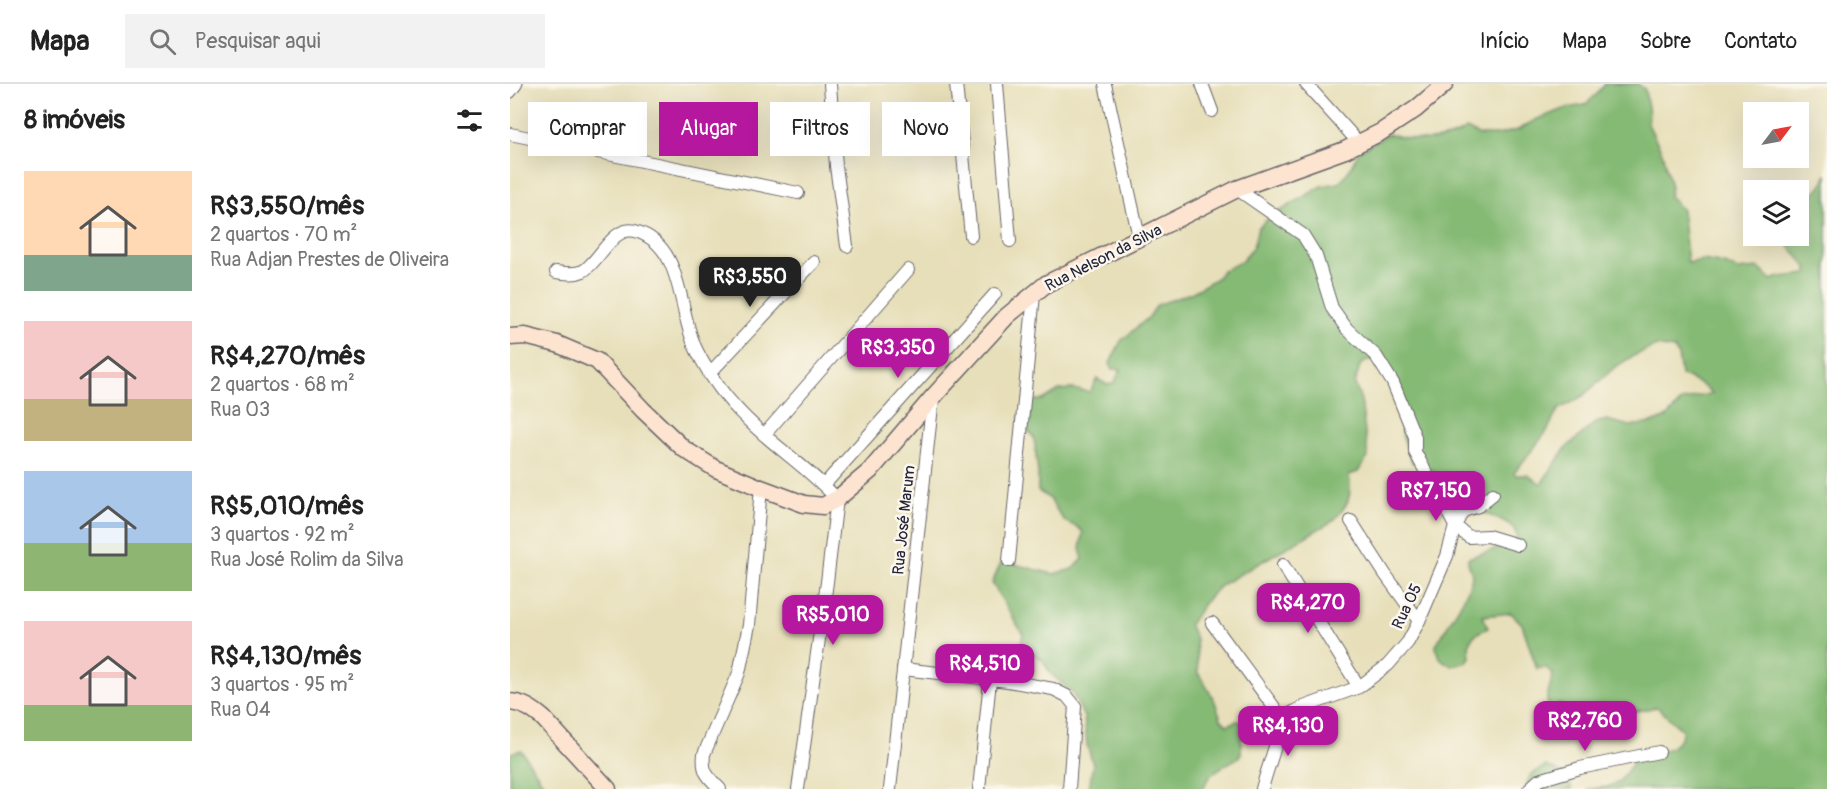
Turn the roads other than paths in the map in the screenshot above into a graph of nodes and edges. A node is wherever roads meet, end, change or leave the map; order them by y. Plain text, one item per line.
1 (516, 84) edge
2 (830, 84) edge
3 (956, 84) edge
4 (997, 84) edge
5 (1105, 84) edge
6 (1202, 84) edge
7 (1306, 84) edge
8 (1445, 84) edge
9 (510, 92) edge
10 (1212, 111) dead end
11 (510, 134) edge
12 (1359, 143) junction
13 (1237, 189) junction
14 (798, 193) dead end
15 (971, 236) dead end
16 (1140, 237) junction
17 (1010, 241) dead end
18 (847, 246) dead end
19 (814, 262) dead end
20 (908, 270) dead end
21 (556, 272) dead end
22 (995, 294) dead end
23 (1034, 294) junction
24 (510, 337) edge
25 (709, 374) junction
26 (933, 397) junction
27 (764, 435) junction
28 (824, 485) junction
29 (761, 488) junction
30 (1493, 494) dead end
31 (837, 499) junction
32 (1351, 521) dead end
33 (1455, 526) junction
34 (1518, 545) dead end
35 (1009, 561) dead end
36 (1283, 566) dead end
37 (1419, 621) junction
38 (1212, 623) dead end
39 (903, 669) junction
40 (990, 680) junction
41 (1359, 687) junction
42 (510, 702) edge
43 (1282, 718) junction
44 (1659, 752) dead end
45 (608, 789) edge
46 (720, 789) edge
47 (798, 789) edge
48 (890, 789) edge
49 (979, 789) edge
50 (1069, 789) edge
51 (1262, 789) edge
52 (1529, 789) edge

1 - 9 street
2 - 18 street
3 - 15 street
4 - 17 street
5 - 16 street
6 - 10 street
7 - 12 street
8 - 12 street, Rua Nelson da Silva
11 - 14 street
12 - 13 street, Rua Nelson da Silva
13 - 16 street, Rua Nelson da Silva
13 - 33 street
16 - 23 street, Rua Nelson da Silva
19 - 25 street
20 - 27 street
21 - 25 street
22 - 28 street
23 - 26 street, Rua Nelson da Silva
23 - 35 street
24 - 29 street, Rua Nelson da Silva
25 - 27 street
26 - 31 street, Rua Nelson da Silva
26 - 39 street, Rua José Marum
27 - 28 street
28 - 31 street
29 - 31 street, Rua Nelson da Silva
29 - 46 street
30 - 33 street
31 - 47 street
32 - 37 street
33 - 34 street
33 - 37 street, Rua 05
36 - 41 street
37 - 41 street, Rua 05
38 - 43 street
39 - 40 street
39 - 48 street, Rua José Marum
40 - 49 street
40 - 50 street
41 - 43 street, Rua 05
42 - 45 street
43 - 51 street
44 - 52 street

